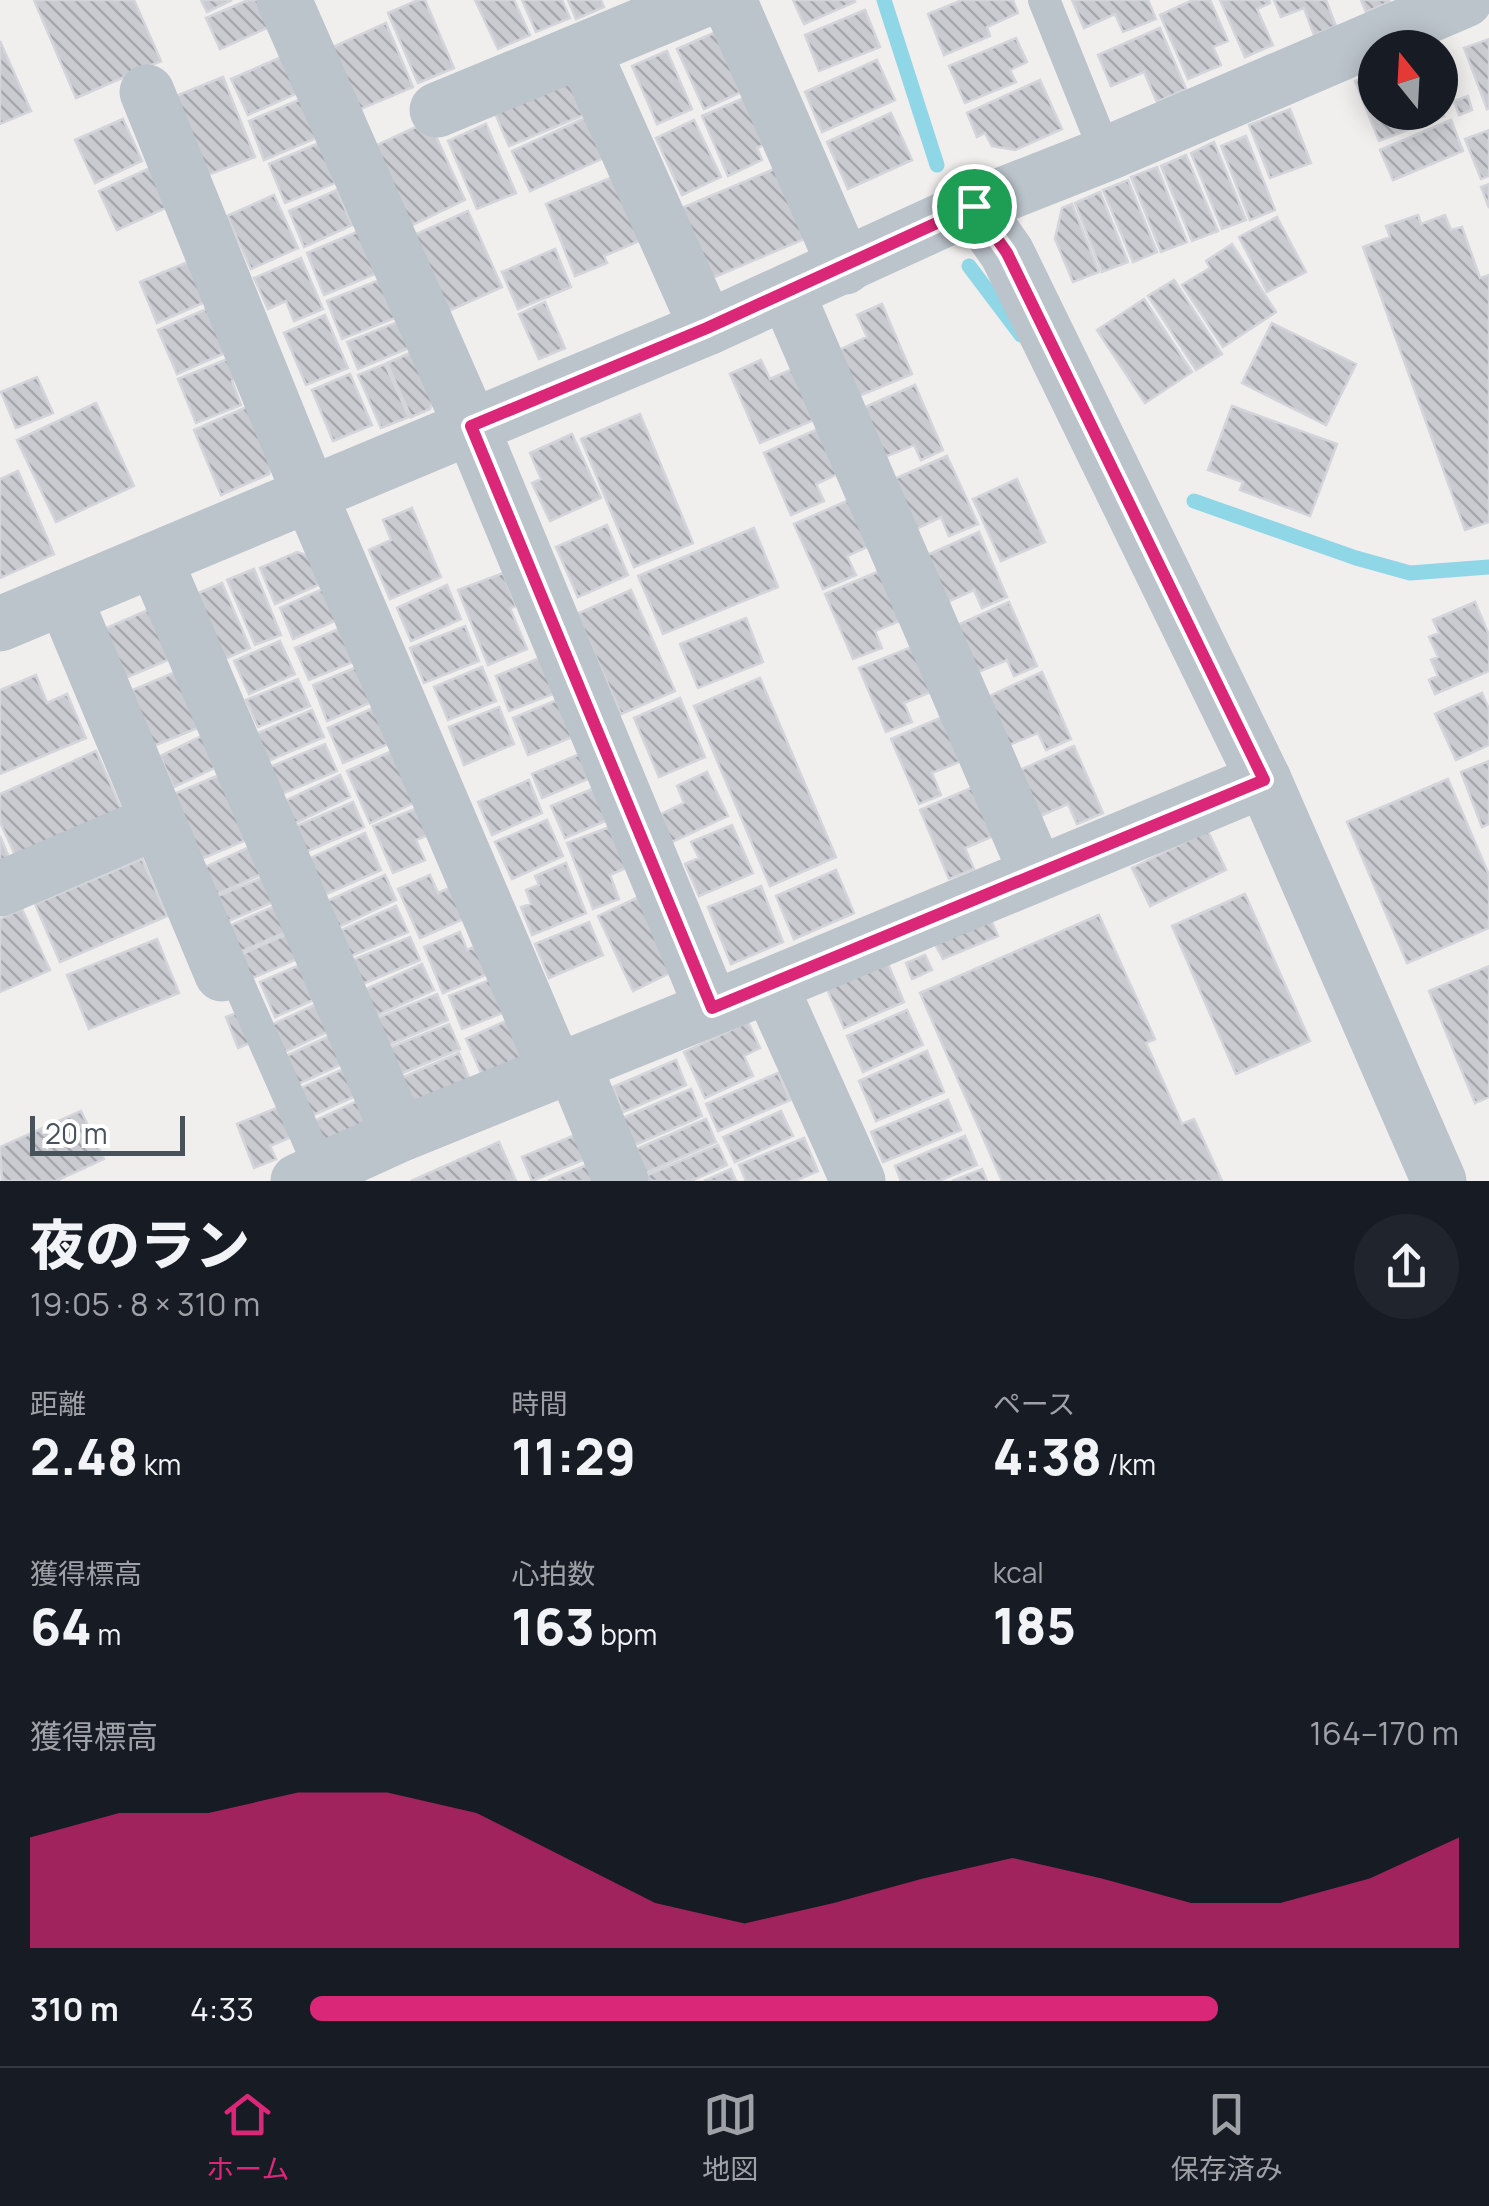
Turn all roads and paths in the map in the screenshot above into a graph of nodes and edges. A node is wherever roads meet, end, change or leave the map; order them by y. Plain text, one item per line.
1 (284, 0) edge
2 (704, 0) edge
3 (729, 0) edge
4 (1044, 0) edge
5 (1465, 0) edge
6 (583, 50) junction
7 (147, 92) dead end
8 (437, 110) dead end
9 (1106, 154) junction
10 (974, 206) junction
11 (845, 266) junction
12 (786, 293) junction
13 (707, 328) junction
14 (471, 426) junction
15 (310, 495) junction
16 (155, 560) junction
17 (64, 598) junction
18 (0, 624) edge
19 (1264, 780) junction
20 (158, 821) junction
21 (1037, 874) junction
22 (0, 888) edge
23 (222, 974) joint
24 (770, 986) junction
25 (712, 1008) junction
26 (564, 1068) junction
27 (399, 1135) junction
28 (309, 1176) edge
29 (621, 1181) edge
30 (858, 1181) edge
31 (1439, 1181) edge

1 - 14 street
2 - 6 street
3 - 11 street
4 - 9 lane
5 - 9 street
6 - 8 street
6 - 13 street
7 - 15 street
9 - 10 street
10 - 11 street
10 - 19 street
11 - 12 street
12 - 13 street
12 - 21 street
13 - 14 street
14 - 15 street
14 - 25 street
15 - 16 street
15 - 26 street
16 - 17 street
16 - 27 street
17 - 18 street
17 - 20 street
19 - 21 street
19 - 31 street
20 - 22 street
20 - 23 street
21 - 24 street
23 - 28 lane
24 - 25 street
24 - 30 street
25 - 26 street
26 - 27 street
26 - 29 street
27 - 28 street

